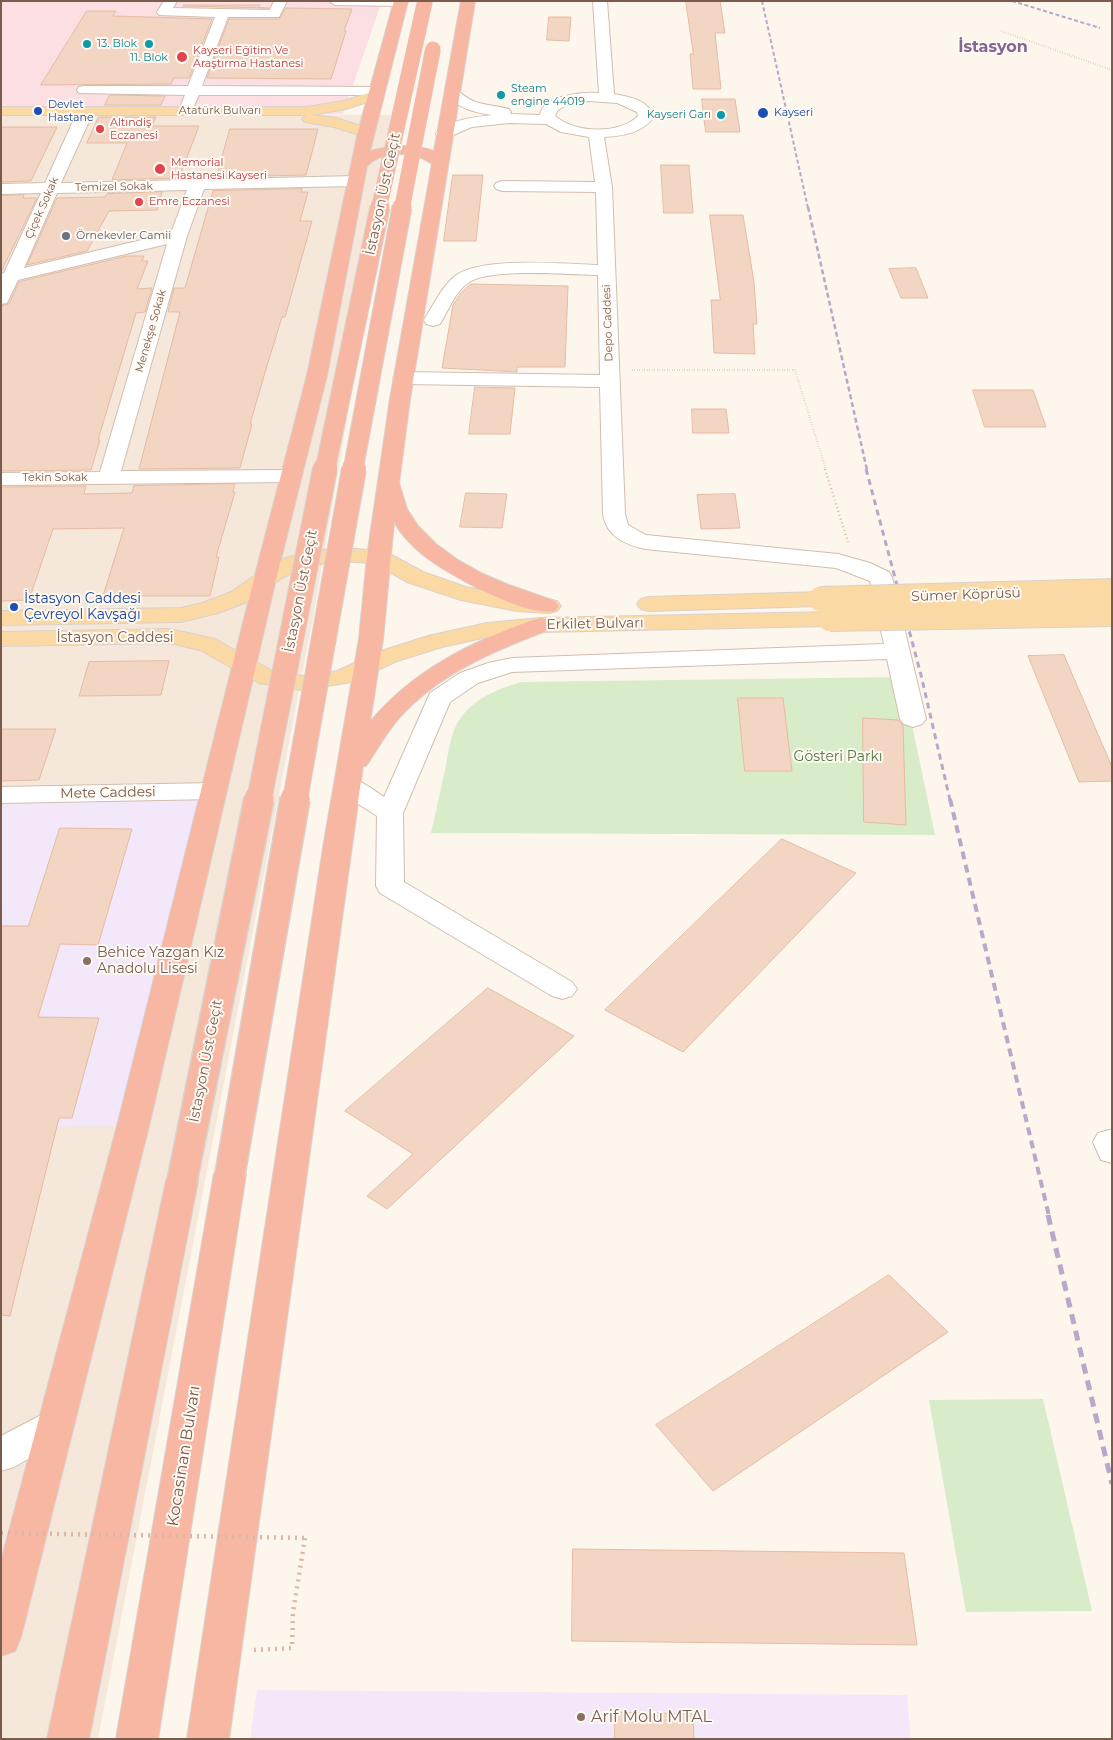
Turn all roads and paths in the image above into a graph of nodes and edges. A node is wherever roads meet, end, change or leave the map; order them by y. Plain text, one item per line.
1 (171, 1) edge
2 (281, 1) edge
3 (335, 1) edge
4 (425, 1) edge
5 (443, 1) edge
6 (468, 1) edge
7 (600, 1) edge
8 (401, 2) edge
9 (223, 13) junction
10 (1001, 31) dead end
11 (383, 65) junction
12 (456, 67) junction
13 (1112, 70) edge
14 (84, 90) dead end
15 (194, 90) junction
16 (301, 91) junction
17 (452, 92) junction
18 (376, 93) junction
19 (607, 98) junction
20 (1, 110) edge
21 (186, 111) junction
22 (294, 111) junction
23 (549, 115) junction
24 (1, 117) edge
25 (83, 117) junction
26 (366, 132) junction
27 (596, 133) junction
28 (444, 134) junction
29 (439, 162) junction
30 (358, 173) junction
31 (197, 186) junction
32 (502, 186) dead end
33 (604, 186) junction
34 (1, 189) edge
35 (51, 189) junction
36 (178, 236) junction
37 (606, 270) junction
38 (6, 278) edge
39 (1, 299) edge
40 (433, 320) dead end
41 (610, 375) junction
42 (403, 378) junction
43 (389, 475) junction
44 (291, 476) junction
45 (109, 478) junction
46 (1, 479) edge
47 (378, 557) junction
48 (881, 577) junction
49 (264, 580) junction
50 (1112, 591) edge
51 (825, 609) junction
52 (1112, 614) edge
53 (544, 616) junction
54 (1, 618) edge
55 (1, 639) edge
56 (898, 651) junction
57 (244, 665) junction
58 (366, 666) junction
59 (913, 718) dead end
60 (347, 785) junction
61 (214, 791) junction
62 (1, 795) edge
63 (390, 814) junction
64 (562, 989) dead end
65 (1112, 1142) edge
66 (1112, 1151) edge
67 (230, 1174) joint
68 (56, 1425) junction
69 (1, 1455) edge
70 (1, 1533) edge
71 (1, 1637) edge
72 (222, 1652) junction
73 (68, 1739) edge
74 (138, 1739) edge
75 (208, 1739) edge

1 - 9 street
2 - 9 street
3 - 8 street
4 - 73 highway, İstasyon Üst Geçit, bridge
5 - 67 highway, İstasyon Üst Geçit, bridge
6 - 12 highway
7 - 19 street
8 - 11 highway
9 - 15 street
10 - 13 path
11 - 12 highway
11 - 18 highway
12 - 17 highway
14 - 15 street
15 - 16 street
15 - 21 street
16 - 18 street
16 - 22 street
17 - 18 highway
17 - 23 street
17 - 28 highway
18 - 22 main road, Atatürk Bulvarı
18 - 26 highway
19 - 23 street
19 - 27 street
20 - 21 main road, Atatürk Bulvarı
21 - 22 main road, Atatürk Bulvarı
23 - 27 street
23 - 28 street
24 - 25 main road, Atatürk Bulvarı
25 - 26 main road, Atatürk Bulvarı
25 - 35 street, Çiçek Sokak
26 - 28 highway
26 - 30 highway
27 - 33 street, Depo Caddesi
28 - 29 highway
29 - 30 highway
29 - 42 highway
30 - 31 street, Temizel Sokak
30 - 44 highway
31 - 35 street, Temizel Sokak
31 - 36 street, Menekşe Sokak
32 - 33 street
33 - 37 street, Depo Caddesi
34 - 35 street, Temizel Sokak
35 - 38 street, Çiçek Sokak
36 - 38 street
36 - 45 street, Menekşe Sokak
37 - 40 street
37 - 41 street, Depo Caddesi
38 - 39 street, Çiçek Sokak
41 - 42 street
41 - 48 path
41 - 48 street, Depo Caddesi
42 - 43 highway
43 - 47 highway
43 - 53 highway
44 - 45 street, Tekin Sokak
44 - 49 highway
45 - 46 street, Tekin Sokak
47 - 49 main road, İstasyon Caddesi
47 - 53 main road, Erkilet Bulvarı
47 - 58 highway
48 - 56 street
49 - 54 main road, İstasyon Caddesi
49 - 57 highway
50 - 51 main road, Sümer Köprüsü, bridge
51 - 52 main road, Sümer Köprüsü, bridge
51 - 53 main road, Erkilet Bulvarı
53 - 58 main road, Erkilet Bulvarı
53 - 60 highway
55 - 57 main road, İstasyon Caddesi
56 - 59 street
56 - 63 street
57 - 58 main road, İstasyon Caddesi
57 - 61 highway
58 - 60 highway
60 - 63 street
60 - 72 highway
61 - 62 street, Mete Caddesi
61 - 68 highway
63 - 64 street
65 - 66 street
67 - 74 highway, Kocasinan Bulvarı
68 - 69 street
68 - 71 highway
70 - 72 path, bridge
72 - 75 highway

